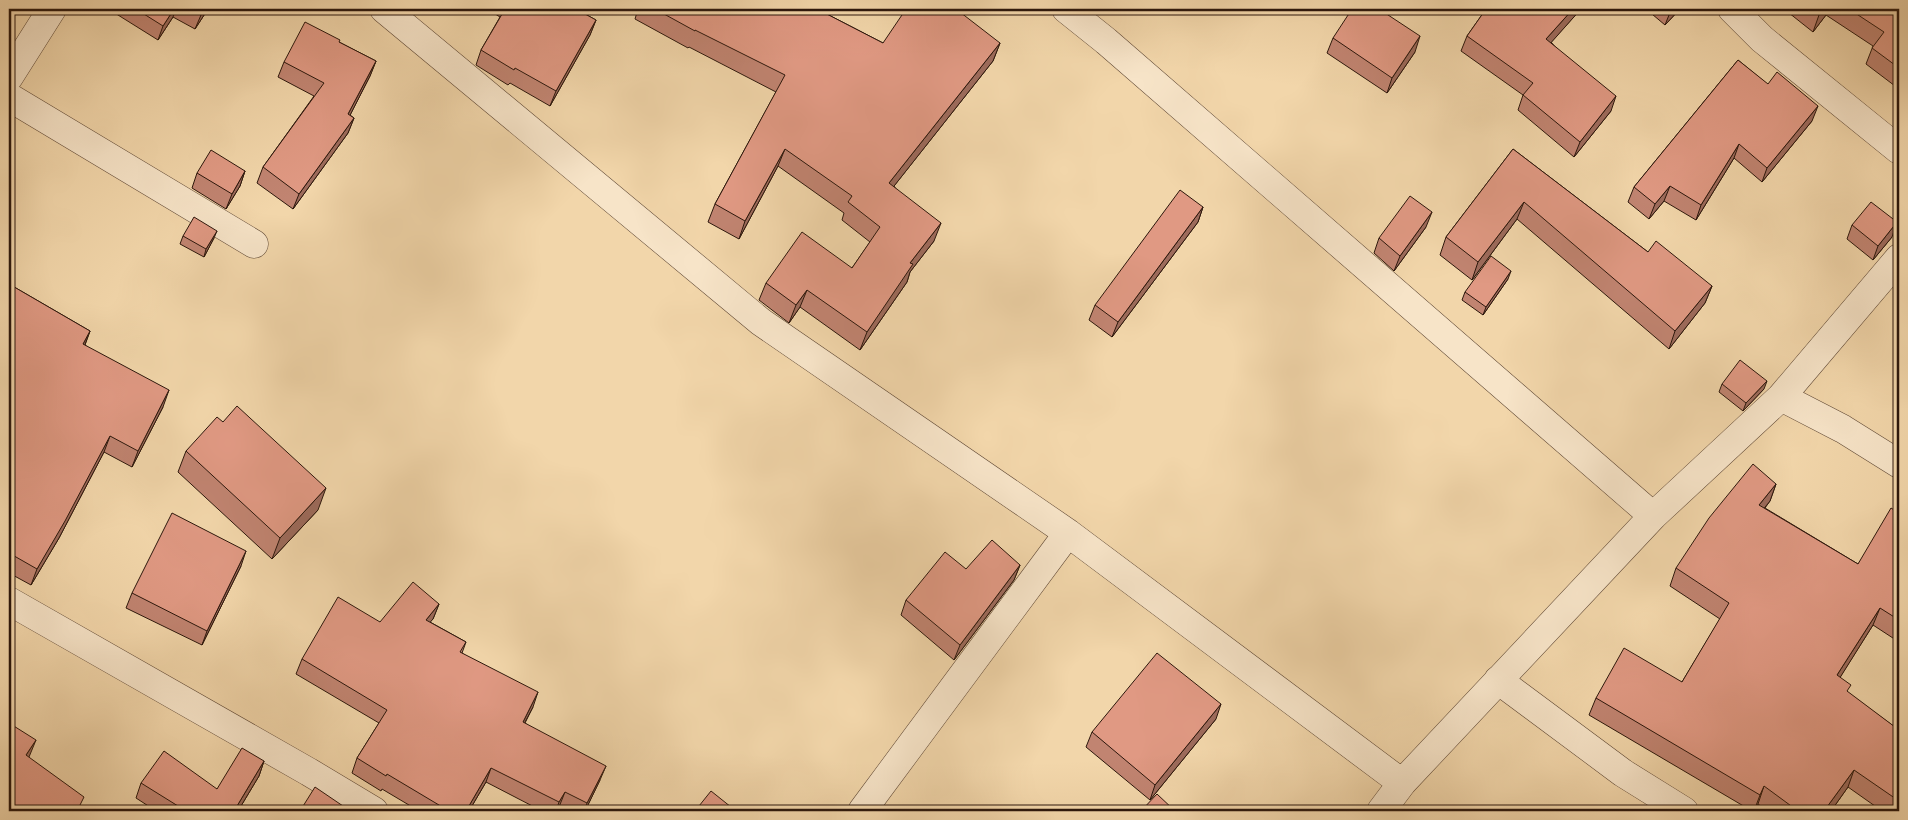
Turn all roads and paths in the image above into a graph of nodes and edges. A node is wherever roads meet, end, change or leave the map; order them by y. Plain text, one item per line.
1 (52, 9) edge
2 (384, 9) edge
3 (1066, 9) edge
4 (1732, 9) edge
5 (9, 77) edge
6 (9, 97) edge
7 (1899, 150) edge
8 (254, 244) dead end
9 (1899, 258) edge
10 (1781, 397) junction
11 (1899, 464) edge
12 (1652, 516) junction
13 (1068, 533) junction
14 (9, 601) edge
15 (1498, 680) junction
16 (1402, 783) junction
17 (374, 811) edge
18 (862, 811) edge
19 (1381, 811) edge
20 (1684, 811) edge

1 - 5 street
2 - 13 street
3 - 12 street
4 - 7 street
6 - 8 street
9 - 10 street
10 - 11 street
10 - 12 street
12 - 15 street
13 - 16 street
13 - 18 street
14 - 17 street
15 - 16 street
15 - 20 street
16 - 19 street

